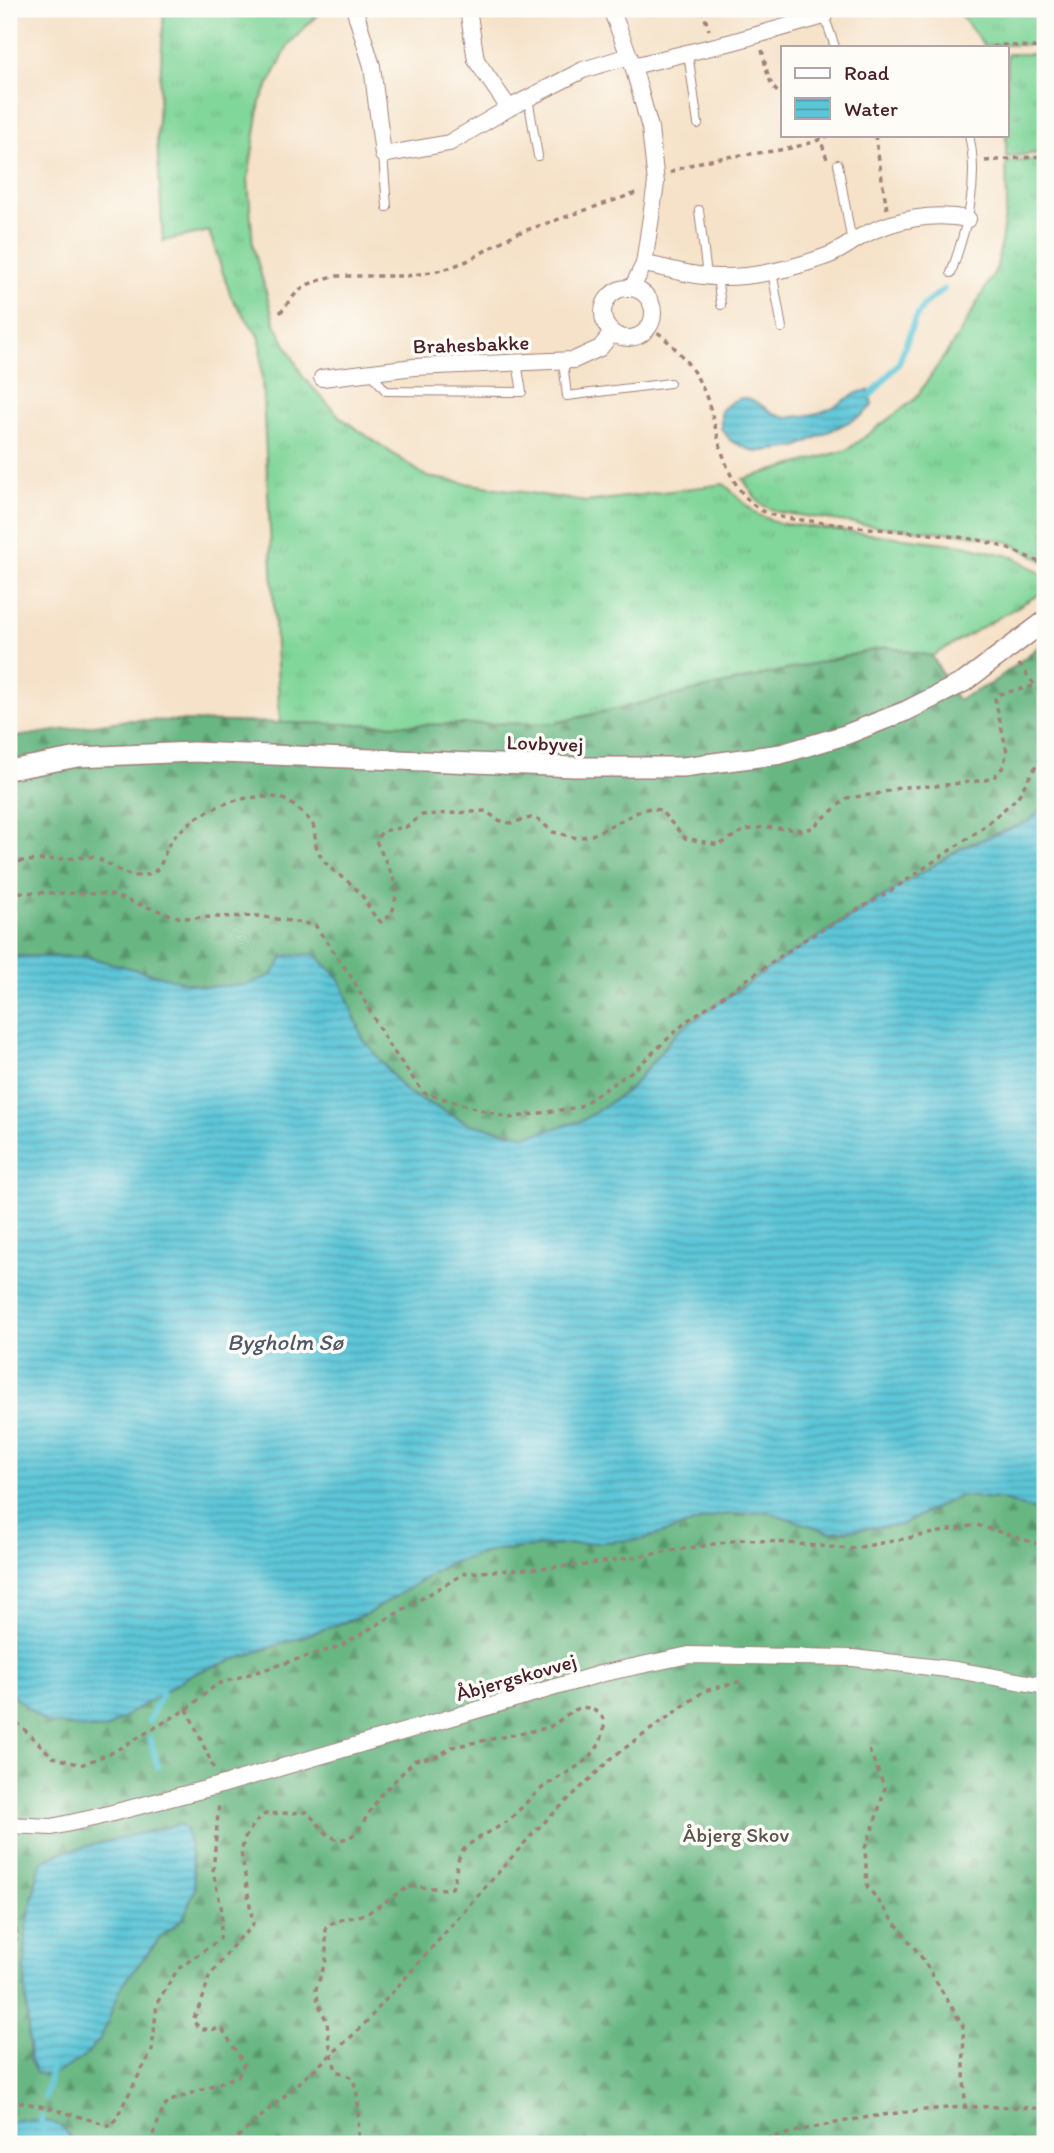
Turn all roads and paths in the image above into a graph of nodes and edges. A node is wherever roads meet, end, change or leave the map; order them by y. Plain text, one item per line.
1 (468, 9) edge
2 (611, 9) edge
3 (702, 9) edge
4 (824, 12) edge
5 (356, 14) dead end
6 (758, 35) junction
7 (835, 46) edge
8 (1009, 46) edge
9 (713, 47) junction
10 (1045, 48) edge
11 (688, 53) junction
12 (631, 61) junction
13 (781, 95) edge
14 (528, 98) junction
15 (509, 108) junction
16 (698, 124) dead end
17 (875, 136) edge
18 (969, 136) edge
19 (820, 137) edge
20 (383, 155) junction
21 (538, 156) dead end
22 (1045, 156) edge
23 (974, 161) junction
24 (838, 164) joint
25 (656, 183) junction
26 (387, 206) dead end
27 (699, 210) dead end
28 (968, 219) junction
29 (890, 225) junction
30 (852, 243) junction
31 (644, 264) junction
32 (772, 271) junction
33 (951, 272) dead end
34 (712, 276) junction
35 (632, 288) junction
36 (721, 305) dead end
37 (280, 313) dead end
38 (649, 326) junction
39 (782, 328) dead end
40 (612, 333) junction
41 (563, 362) junction
42 (517, 363) junction
43 (370, 372) junction
44 (322, 379) dead end
45 (670, 383) dead end
46 (1045, 565) edge
47 (1045, 621) edge
48 (1008, 649) junction
49 (1045, 680) edge
50 (1035, 686) junction
51 (1045, 699) edge
52 (1045, 751) edge
53 (9, 770) edge
54 (9, 862) edge
55 (9, 892) edge
56 (1045, 1546) edge
57 (742, 1681) dead end
58 (1045, 1686) edge
59 (187, 1709) junction
60 (9, 1715) edge
61 (869, 1750) dead end
62 (221, 1785) junction
63 (9, 1825) edge
64 (9, 1879) edge
65 (9, 1960) edge
66 (332, 2055) junction
67 (9, 2100) edge
68 (965, 2108) junction
69 (1045, 2109) edge
70 (1045, 2138) edge
71 (149, 2144) edge
72 (230, 2144) edge
73 (358, 2144) edge
74 (746, 2144) edge
75 (1018, 2144) edge

1 - 15 street
2 - 12 street
3 - 9 path
4 - 6 street
4 - 7 lane
5 - 20 street
6 - 9 street
6 - 13 path
8 - 10 path
9 - 11 street
11 - 12 street
11 - 16 lane
12 - 14 street
12 - 25 street
14 - 15 street
14 - 21 lane
15 - 20 street
17 - 29 path
18 - 23 lane
19 - 24 path
19 - 25 path
20 - 26 lane
22 - 23 path
23 - 28 lane
24 - 30 lane
25 - 31 street
25 - 37 path
27 - 34 lane
28 - 29 street
28 - 33 lane
29 - 30 street
30 - 32 street
31 - 34 street
31 - 35 street
32 - 34 street
32 - 39 lane
34 - 36 lane
35 - 38 street
35 - 40 street
38 - 40 street
38 - 46 path
40 - 41 street, Brahesbakke
41 - 42 street, Brahesbakke
41 - 45 lane
42 - 43 street, Brahesbakke
42 - 43 lane
43 - 44 street, Brahesbakke
47 - 48 street, Lovbyvej
48 - 50 path
48 - 53 street, Lovbyvej
49 - 50 path
50 - 51 path
50 - 54 path
52 - 55 path
56 - 59 path
57 - 66 path
58 - 62 street, Åbjergskovvej
59 - 60 path
59 - 62 path
61 - 68 path
62 - 63 street, Åbjergskovvej
62 - 67 path
64 - 65 path
66 - 71 path
66 - 72 path
66 - 73 path
68 - 69 path
68 - 74 path
70 - 75 path

